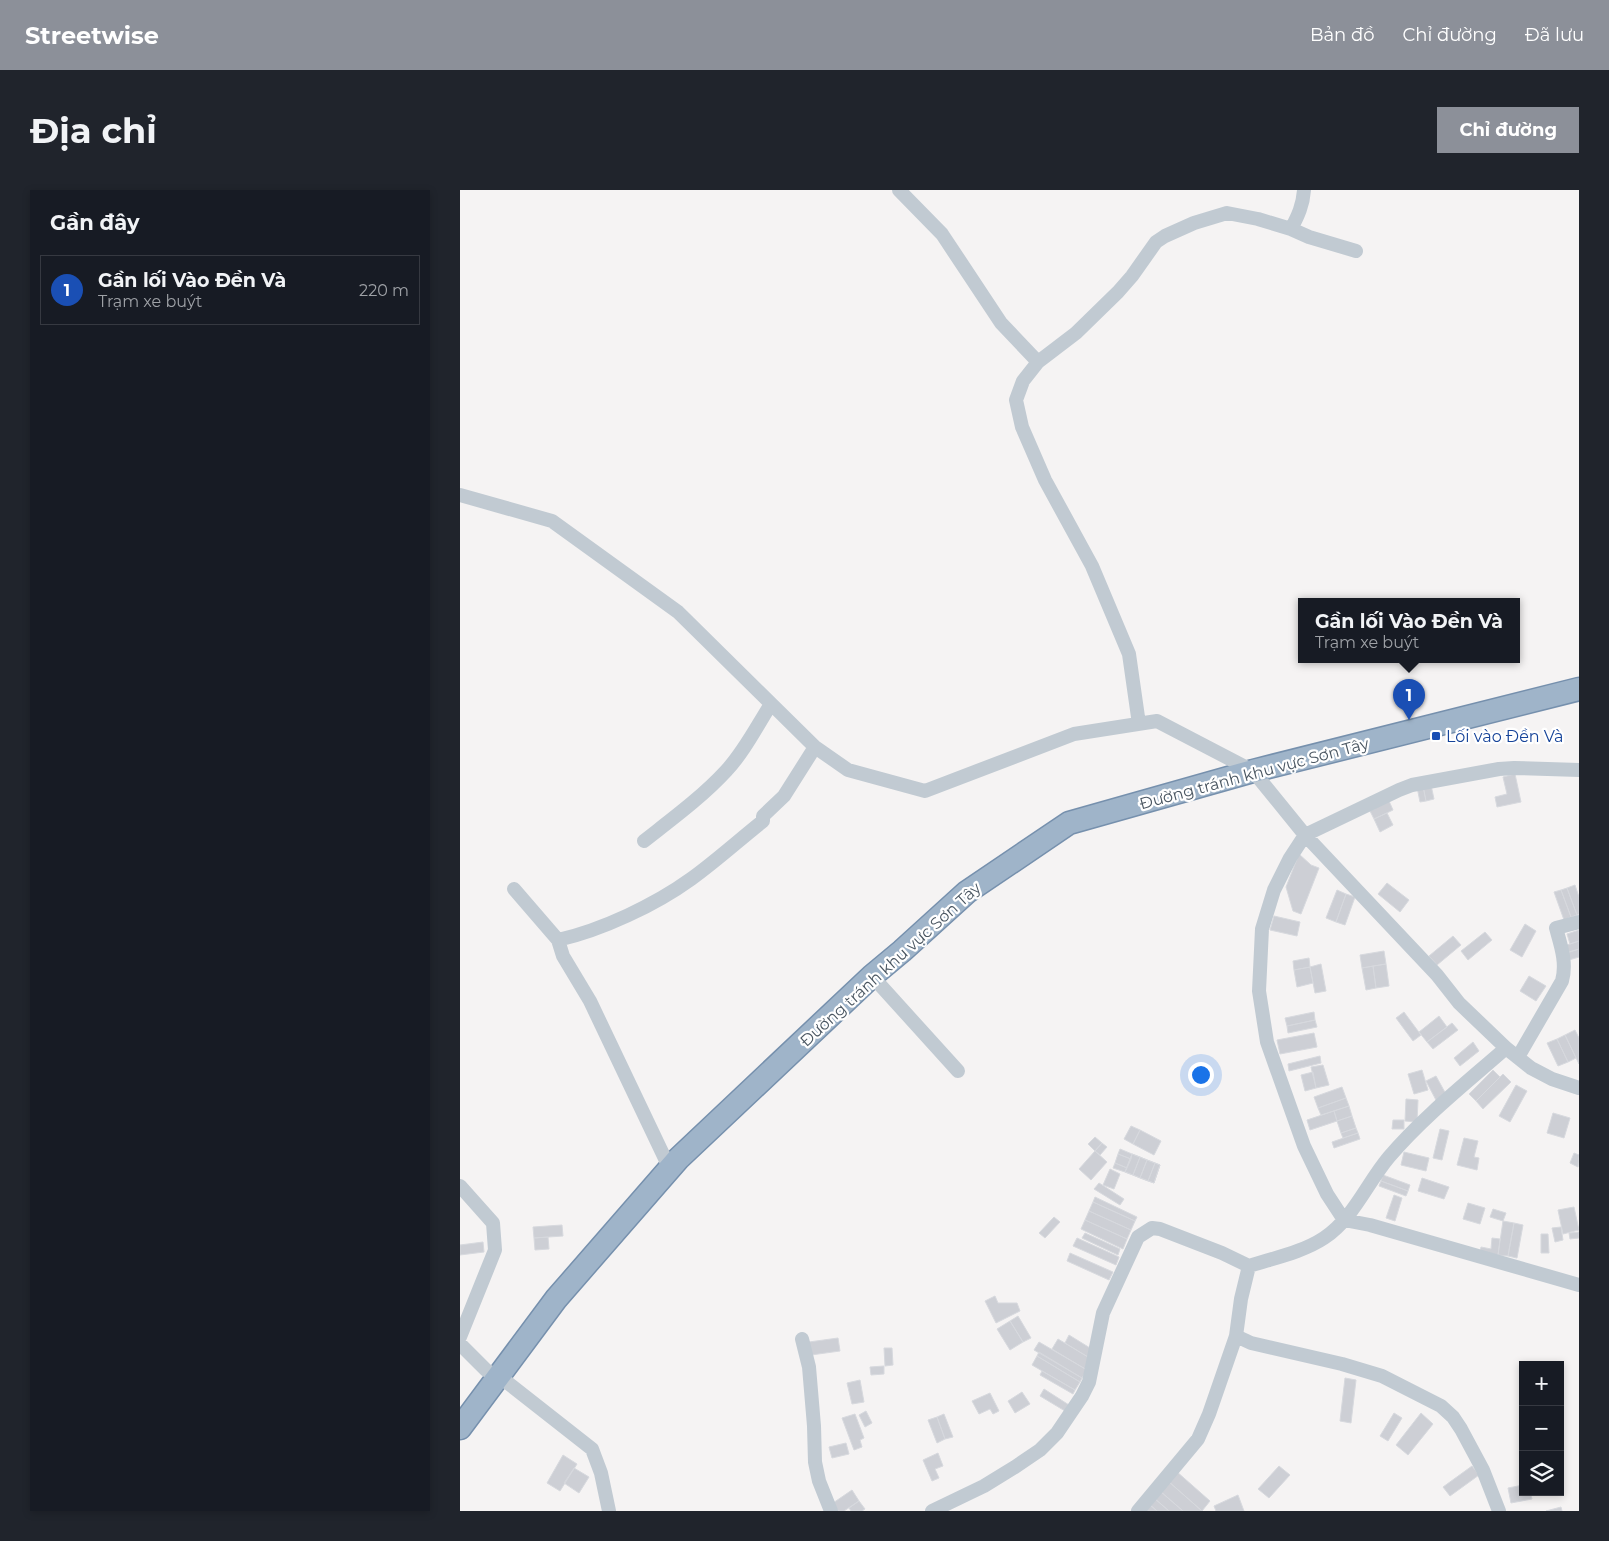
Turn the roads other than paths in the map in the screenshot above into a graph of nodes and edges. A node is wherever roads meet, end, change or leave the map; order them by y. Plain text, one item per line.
1 (899, 190) edge
2 (1304, 190) edge
3 (1291, 229) junction
4 (1356, 251) dead end
5 (1038, 362) junction
6 (460, 495) edge
7 (1579, 689) edge
8 (771, 704) junction
9 (1139, 724) junction
10 (815, 747) junction
11 (1579, 770) edge
12 (1253, 771) junction
13 (1305, 835) junction
14 (644, 841) dead end
15 (514, 889) dead end
16 (1579, 922) edge
17 (558, 940) junction
18 (872, 976) junction
19 (1506, 1048) junction
20 (1518, 1057) junction
21 (958, 1071) dead end
22 (1579, 1088) edge
23 (670, 1169) junction
24 (460, 1186) edge
25 (1344, 1220) junction
26 (1249, 1266) junction
27 (1579, 1285) edge
28 (1236, 1336) junction
29 (460, 1337) edge
30 (802, 1339) dead end
31 (460, 1344) edge
32 (499, 1377) junction
33 (460, 1428) edge
34 (609, 1511) edge
35 (831, 1511) edge
36 (932, 1511) edge
37 (1138, 1511) edge
38 (1499, 1511) edge

1 - 5 street
2 - 3 street
3 - 4 street
3 - 5 street
5 - 9 street
6 - 8 street
7 - 12 highway, Đường tránh khu vực Sơn Tây
8 - 10 street
8 - 14 street
9 - 10 street
9 - 12 street
10 - 17 street
11 - 13 street
12 - 13 street
12 - 18 highway, Đường tránh khu vực Sơn Tây
13 - 19 street
13 - 25 street
15 - 17 street
16 - 20 street
17 - 23 street
18 - 21 street
18 - 23 highway, Đường tránh khu vực Sơn Tây
19 - 20 street
19 - 25 street
20 - 22 street
23 - 32 highway, Đường tránh khu vực Sơn Tây
24 - 29 street
25 - 26 street
25 - 27 street
26 - 28 street
26 - 36 street
28 - 37 street
28 - 38 street
30 - 35 street
31 - 32 street
32 - 33 highway, Đường tránh khu vực Sơn Tây
32 - 34 street

